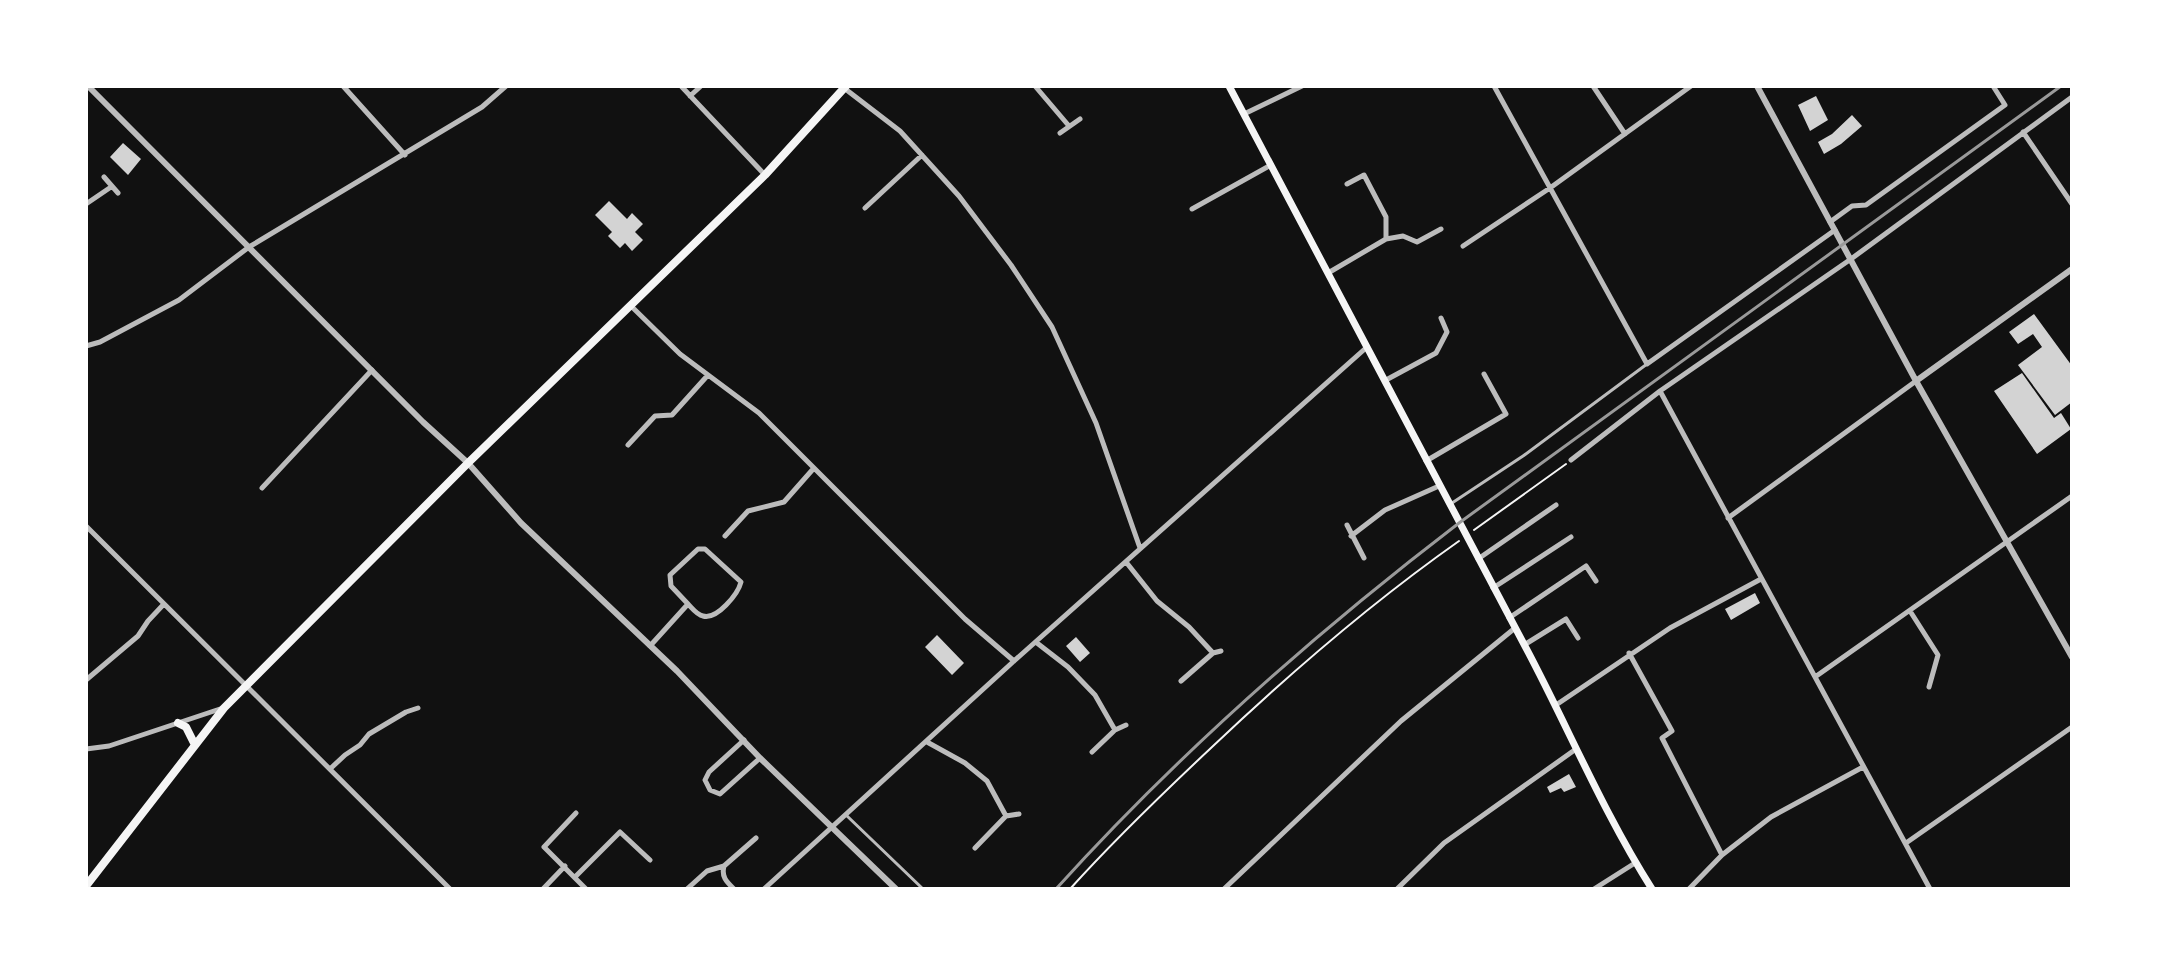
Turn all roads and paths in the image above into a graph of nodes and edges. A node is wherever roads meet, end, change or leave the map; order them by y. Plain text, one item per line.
1 (88, 86) edge
2 (343, 86) edge
3 (506, 86) edge
4 (681, 86) edge
5 (701, 86) edge
6 (1035, 86) edge
7 (1229, 86) edge
8 (1302, 86) edge
9 (1494, 86) edge
10 (1593, 86) edge
11 (1691, 86) edge
12 (1757, 86) edge
13 (1993, 86) edge
14 (845, 87) edge
15 (690, 96) junction
16 (2072, 97) edge
17 (1244, 114) junction
18 (1080, 119) dead end
19 (1069, 126) junction
20 (2023, 132) junction
21 (1060, 133) dead end
22 (1625, 134) junction
23 (405, 155) junction
24 (922, 155) junction
25 (1271, 165) junction
26 (765, 175) junction
27 (104, 177) dead end
28 (1347, 184) dead end
29 (111, 187) junction
30 (1550, 188) junction
31 (118, 193) dead end
32 (86, 204) edge
33 (2072, 204) edge
34 (865, 208) dead end
35 (1192, 209) dead end
36 (1830, 222) junction
37 (1441, 229) dead end
38 (1835, 230) junction
39 (1386, 239) junction
40 (1463, 246) dead end
41 (249, 247) junction
42 (1851, 259) junction
43 (2072, 269) edge
44 (1327, 274) junction
45 (631, 305) junction
46 (1441, 318) dead end
47 (86, 346) edge
48 (1367, 347) junction
49 (1647, 364) junction
50 (372, 370) junction
51 (1484, 374) dead end
52 (708, 375) junction
53 (1386, 380) junction
54 (1916, 381) junction
55 (1660, 391) junction
56 (628, 445) dead end
57 (1571, 460) joint
58 (1426, 461) junction
59 (468, 463) junction
60 (814, 468) junction
61 (1439, 486) junction
62 (262, 488) dead end
63 (2072, 496) edge
64 (1449, 504) junction
65 (1556, 505) dead end
66 (1728, 518) junction
67 (1347, 525) dead end
68 (86, 526) edge
69 (725, 536) dead end
70 (1351, 536) junction
71 (1467, 536) junction
72 (1571, 537) dead end
73 (2007, 541) junction
74 (1140, 548) junction
75 (1364, 558) dead end
76 (1478, 559) junction
77 (1126, 562) junction
78 (1761, 579) junction
79 (1596, 581) dead end
80 (1493, 588) junction
81 (688, 604) junction
82 (163, 605) junction
83 (1910, 611) junction
84 (1509, 618) junction
85 (1515, 628) junction
86 (1578, 638) dead end
87 (1037, 643) junction
88 (1524, 645) junction
89 (650, 646) junction
90 (1221, 651) dead end
91 (1213, 653) junction
92 (1629, 653) junction
93 (2072, 657) edge
94 (1014, 661) junction
95 (1815, 677) junction
96 (86, 680) edge
97 (1181, 681) dead end
98 (245, 685) junction
99 (1929, 687) dead end
100 (1556, 705) junction
101 (224, 708) junction
102 (418, 708) dead end
103 (178, 723) junction
104 (1126, 725) dead end
105 (2072, 727) edge
106 (1115, 730) junction
107 (744, 740) junction
108 (927, 742) junction
109 (195, 745) junction
110 (86, 749) edge
111 (1577, 749) junction
112 (1092, 752) dead end
113 (760, 758) junction
114 (1863, 767) junction
115 (330, 769) junction
116 (576, 813) dead end
117 (1019, 814) dead end
118 (846, 815) junction
119 (1006, 816) junction
120 (832, 828) junction
121 (756, 838) dead end
122 (1906, 843) junction
123 (975, 848) dead end
124 (1722, 855) junction
125 (650, 860) dead end
126 (1635, 863) junction
127 (565, 866) junction
128 (724, 866) junction
129 (576, 876) junction
130 (86, 886) edge
131 (450, 889) edge
132 (543, 889) edge
133 (586, 889) edge
134 (687, 889) edge
135 (734, 889) edge
136 (764, 889) edge
137 (896, 889) edge
138 (923, 889) edge
139 (1070, 889) edge
140 (1224, 889) edge
141 (1397, 889) edge
142 (1594, 889) edge
143 (1652, 889) edge
144 (1689, 889) edge
145 (1930, 889) edge

1 - 41 street
2 - 23 street
3 - 23 street
4 - 15 street
5 - 15 street
6 - 19 street
7 - 17 main road
8 - 17 street
9 - 30 street
10 - 22 street
11 - 22 street
12 - 36 street
13 - 36 street
14 - 24 street
14 - 26 highway
15 - 26 street
16 - 20 street
17 - 25 main road
18 - 19 street
19 - 21 street
20 - 33 street
20 - 42 street
22 - 30 street
23 - 41 street
24 - 34 street
24 - 74 street
25 - 35 street
25 - 44 main road
26 - 45 highway
27 - 29 street
28 - 39 street
29 - 31 street
29 - 32 street
30 - 40 street
30 - 49 street
36 - 38 street
37 - 39 street
38 - 42 street
38 - 49 street
39 - 44 street
41 - 47 street
41 - 50 street
42 - 54 street
42 - 55 street
43 - 54 street
44 - 48 main road
45 - 52 street
45 - 59 highway
46 - 53 street
48 - 53 main road
48 - 74 street
49 - 64 lane
50 - 59 street
50 - 62 street
51 - 58 street
52 - 56 street
52 - 60 street
53 - 58 main road
54 - 66 street
54 - 73 street
55 - 57 street
55 - 66 street
57 - 71 path
58 - 61 main road
59 - 89 street
59 - 98 highway
60 - 69 street
60 - 94 street
61 - 64 main road
61 - 70 street
63 - 73 street
64 - 71 main road
65 - 76 street
66 - 78 street
67 - 70 street
68 - 82 street
70 - 75 street
71 - 76 main road
71 - 139 path
72 - 80 street
73 - 83 street
73 - 93 street
74 - 77 street
76 - 80 main road
77 - 87 street
77 - 91 street
78 - 92 street
78 - 95 street
79 - 84 street
80 - 84 main road
81 - 81 street
81 - 89 street
82 - 96 street
82 - 98 street
83 - 95 street
83 - 99 street
84 - 85 main road
85 - 88 main road
85 - 140 street
86 - 88 street
87 - 94 street
87 - 106 street
88 - 100 main road
89 - 107 street
90 - 91 street
91 - 97 street
92 - 100 street
92 - 124 street
94 - 108 street
95 - 114 street
98 - 101 highway
98 - 115 street
100 - 111 main road
101 - 103 street
101 - 109 highway
102 - 115 street
103 - 109 highway
103 - 110 street
104 - 106 street
105 - 122 street
106 - 112 street
107 - 113 street
107 - 113 street
108 - 118 street
108 - 119 street
109 - 130 highway
111 - 126 main road
111 - 141 street
113 - 120 street
114 - 122 street
114 - 124 street
115 - 131 street
116 - 127 street
117 - 119 street
118 - 120 street
118 - 138 lane
119 - 123 street
120 - 136 street
120 - 137 street
121 - 128 street
122 - 145 street
124 - 144 street
125 - 129 street
126 - 142 street
126 - 143 main road
127 - 129 street
127 - 132 street
128 - 134 street
128 - 135 street
129 - 133 street

